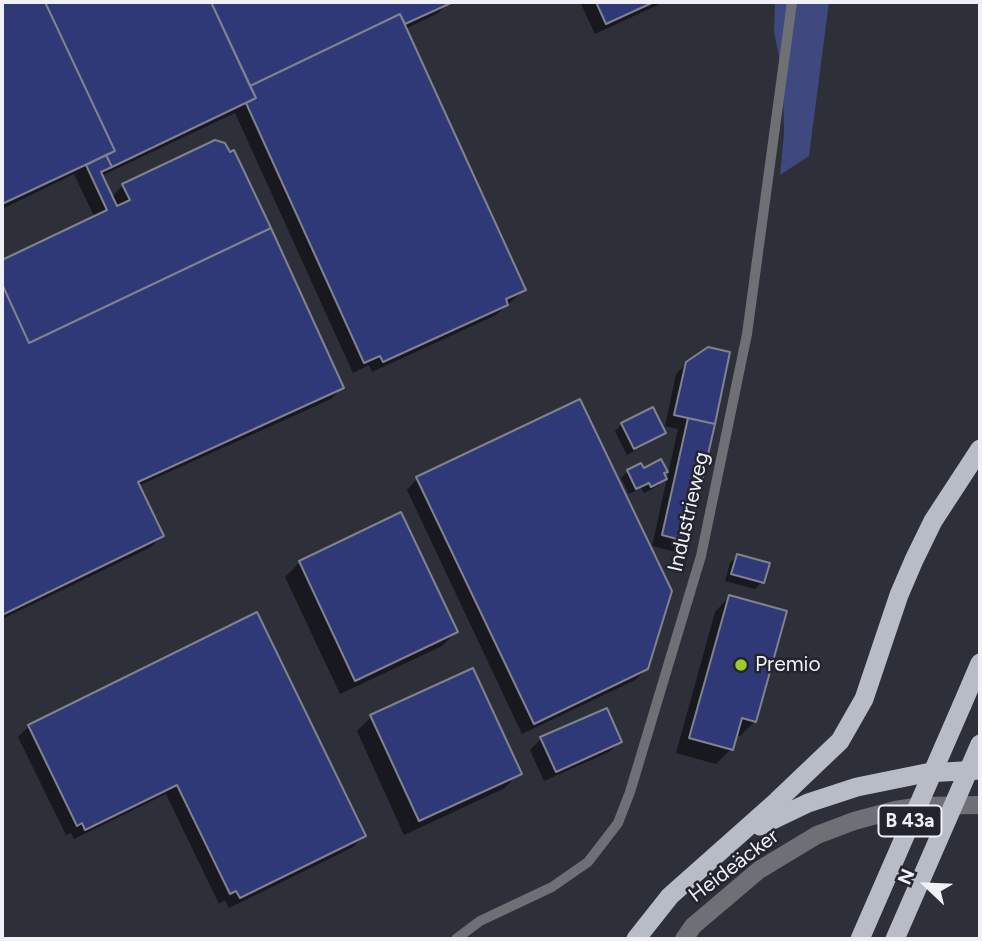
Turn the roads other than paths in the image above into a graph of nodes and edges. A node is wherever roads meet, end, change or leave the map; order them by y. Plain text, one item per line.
1 (792, 2) edge
2 (980, 449) edge
3 (980, 663) edge
4 (980, 744) edge
5 (980, 770) edge
6 (980, 805) edge
7 (737, 838) junction
8 (456, 939) edge
9 (636, 939) edge
10 (684, 939) edge
11 (860, 939) edge
12 (895, 939) edge

1 - 8 lane, Industrieweg
2 - 7 highway
3 - 11 highway, B 43a, bridge
4 - 12 highway, B 43a, bridge
5 - 7 highway
6 - 10 street, Heideäcker
7 - 9 highway

